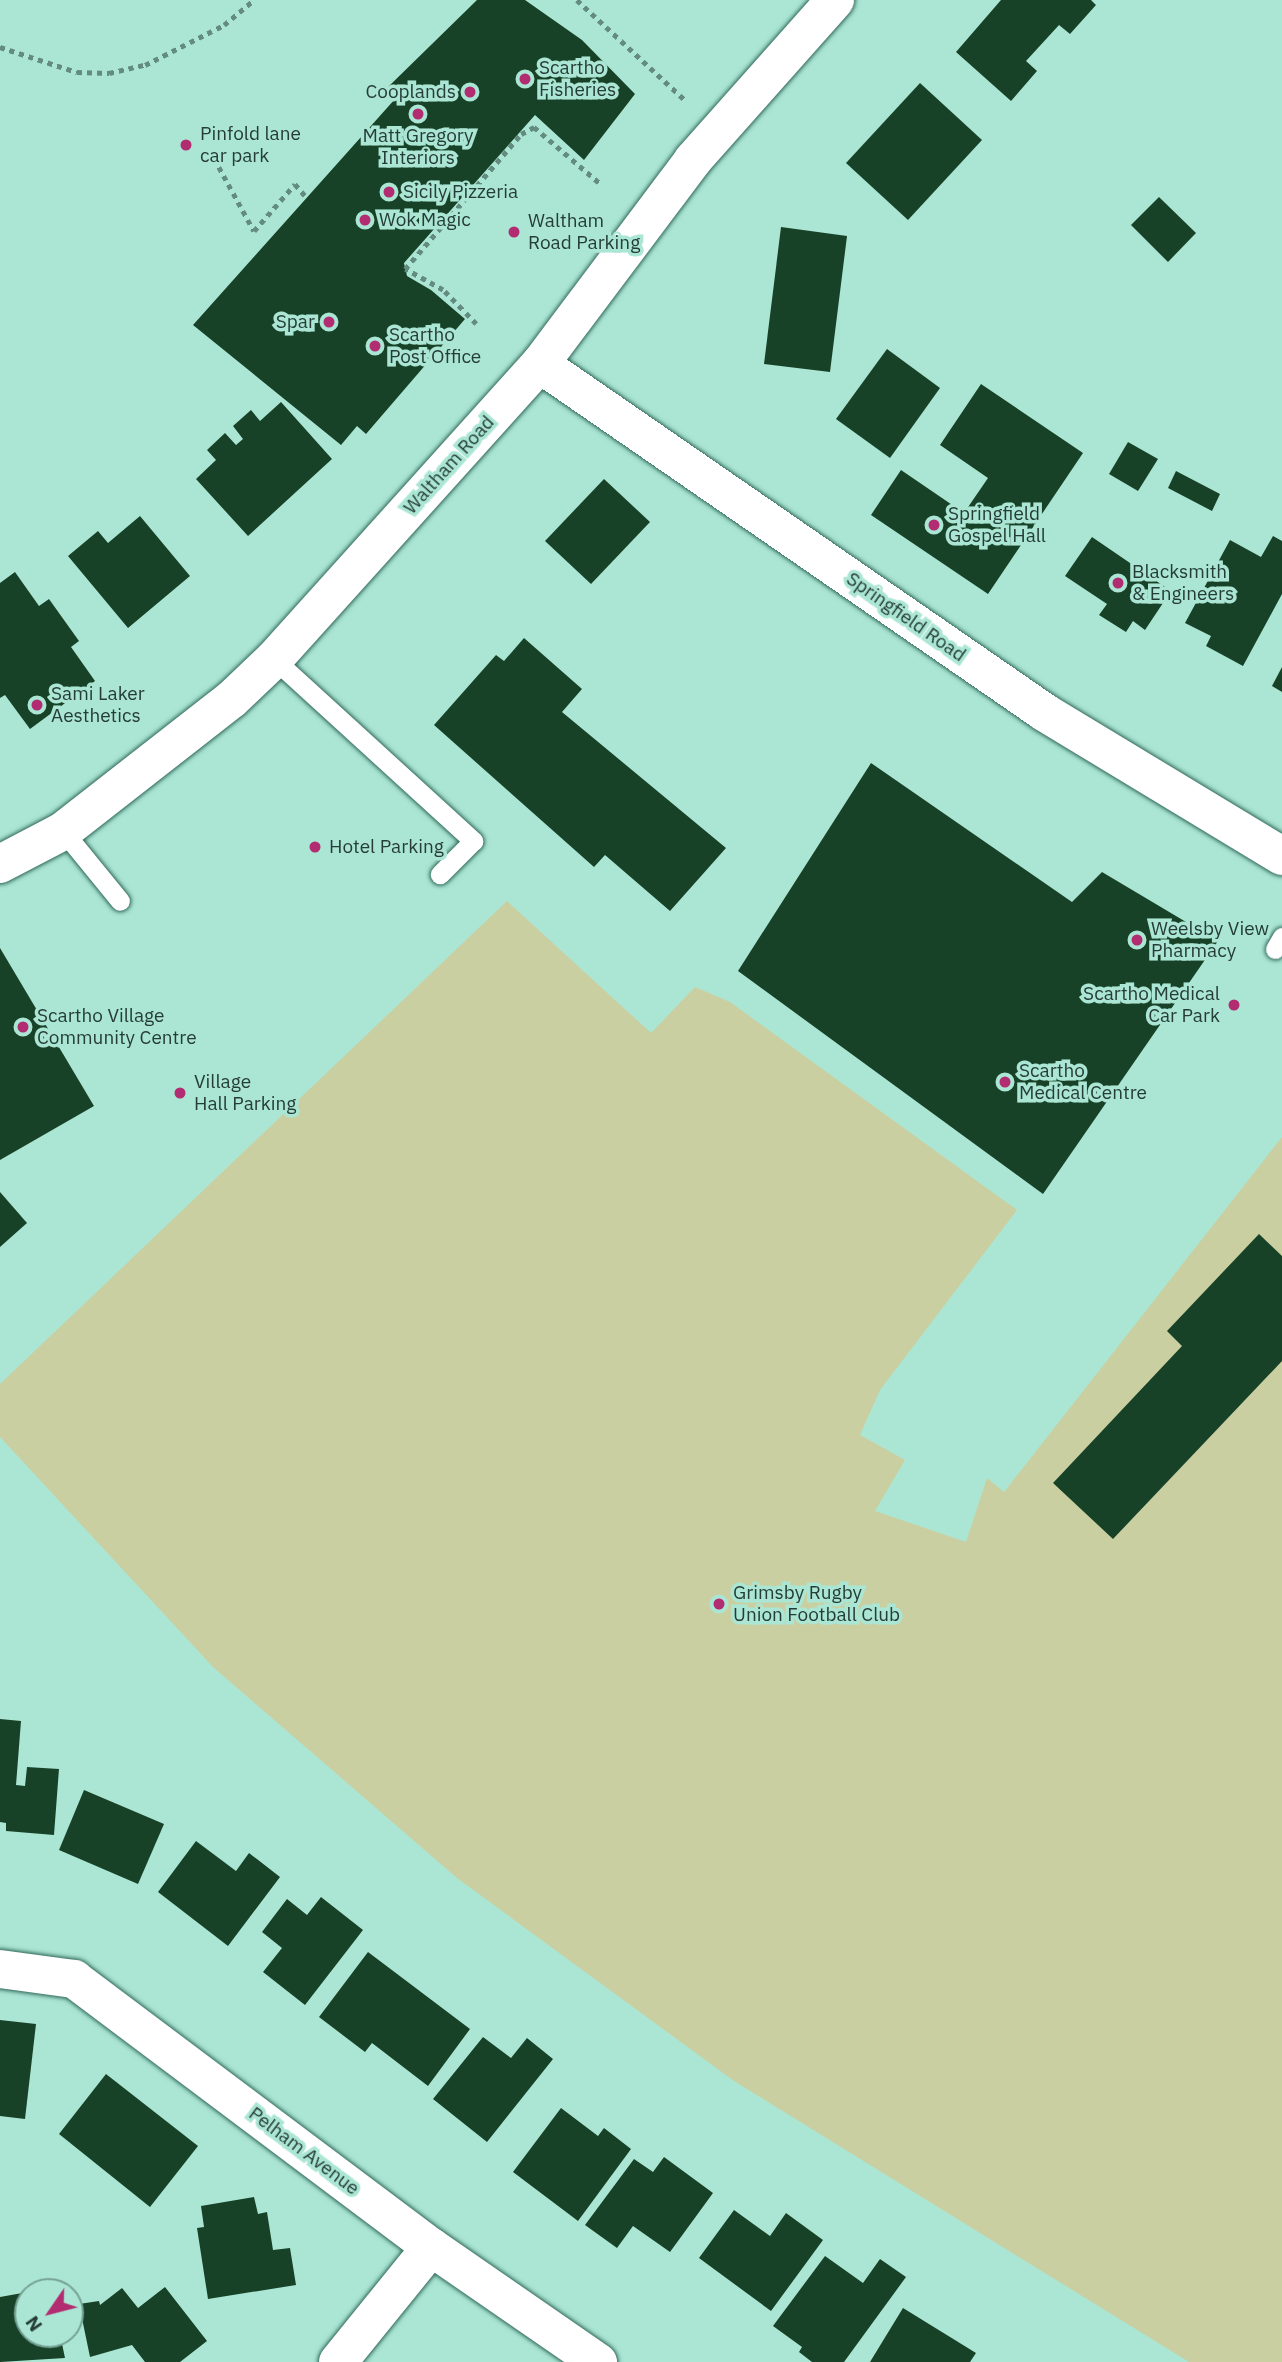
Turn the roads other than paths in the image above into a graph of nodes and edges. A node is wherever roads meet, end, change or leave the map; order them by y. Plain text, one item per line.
1 (835, 0) edge
2 (540, 364) junction
3 (274, 659) junction
4 (63, 831) junction
5 (1282, 856) edge
6 (0, 864) edge
7 (440, 874) dead end
8 (120, 901) dead end
9 (0, 1969) edge
10 (431, 2246) junction
11 (338, 2362) edge
12 (598, 2362) edge

1 - 2 street, Waltham Road
2 - 3 street, Waltham Road
2 - 5 street, Springfield Road
3 - 4 street, Waltham Road
3 - 7 lane
4 - 6 street, Waltham Road
4 - 8 lane
9 - 10 street, Pelham Avenue
10 - 11 street
10 - 12 street, Pelham Avenue

